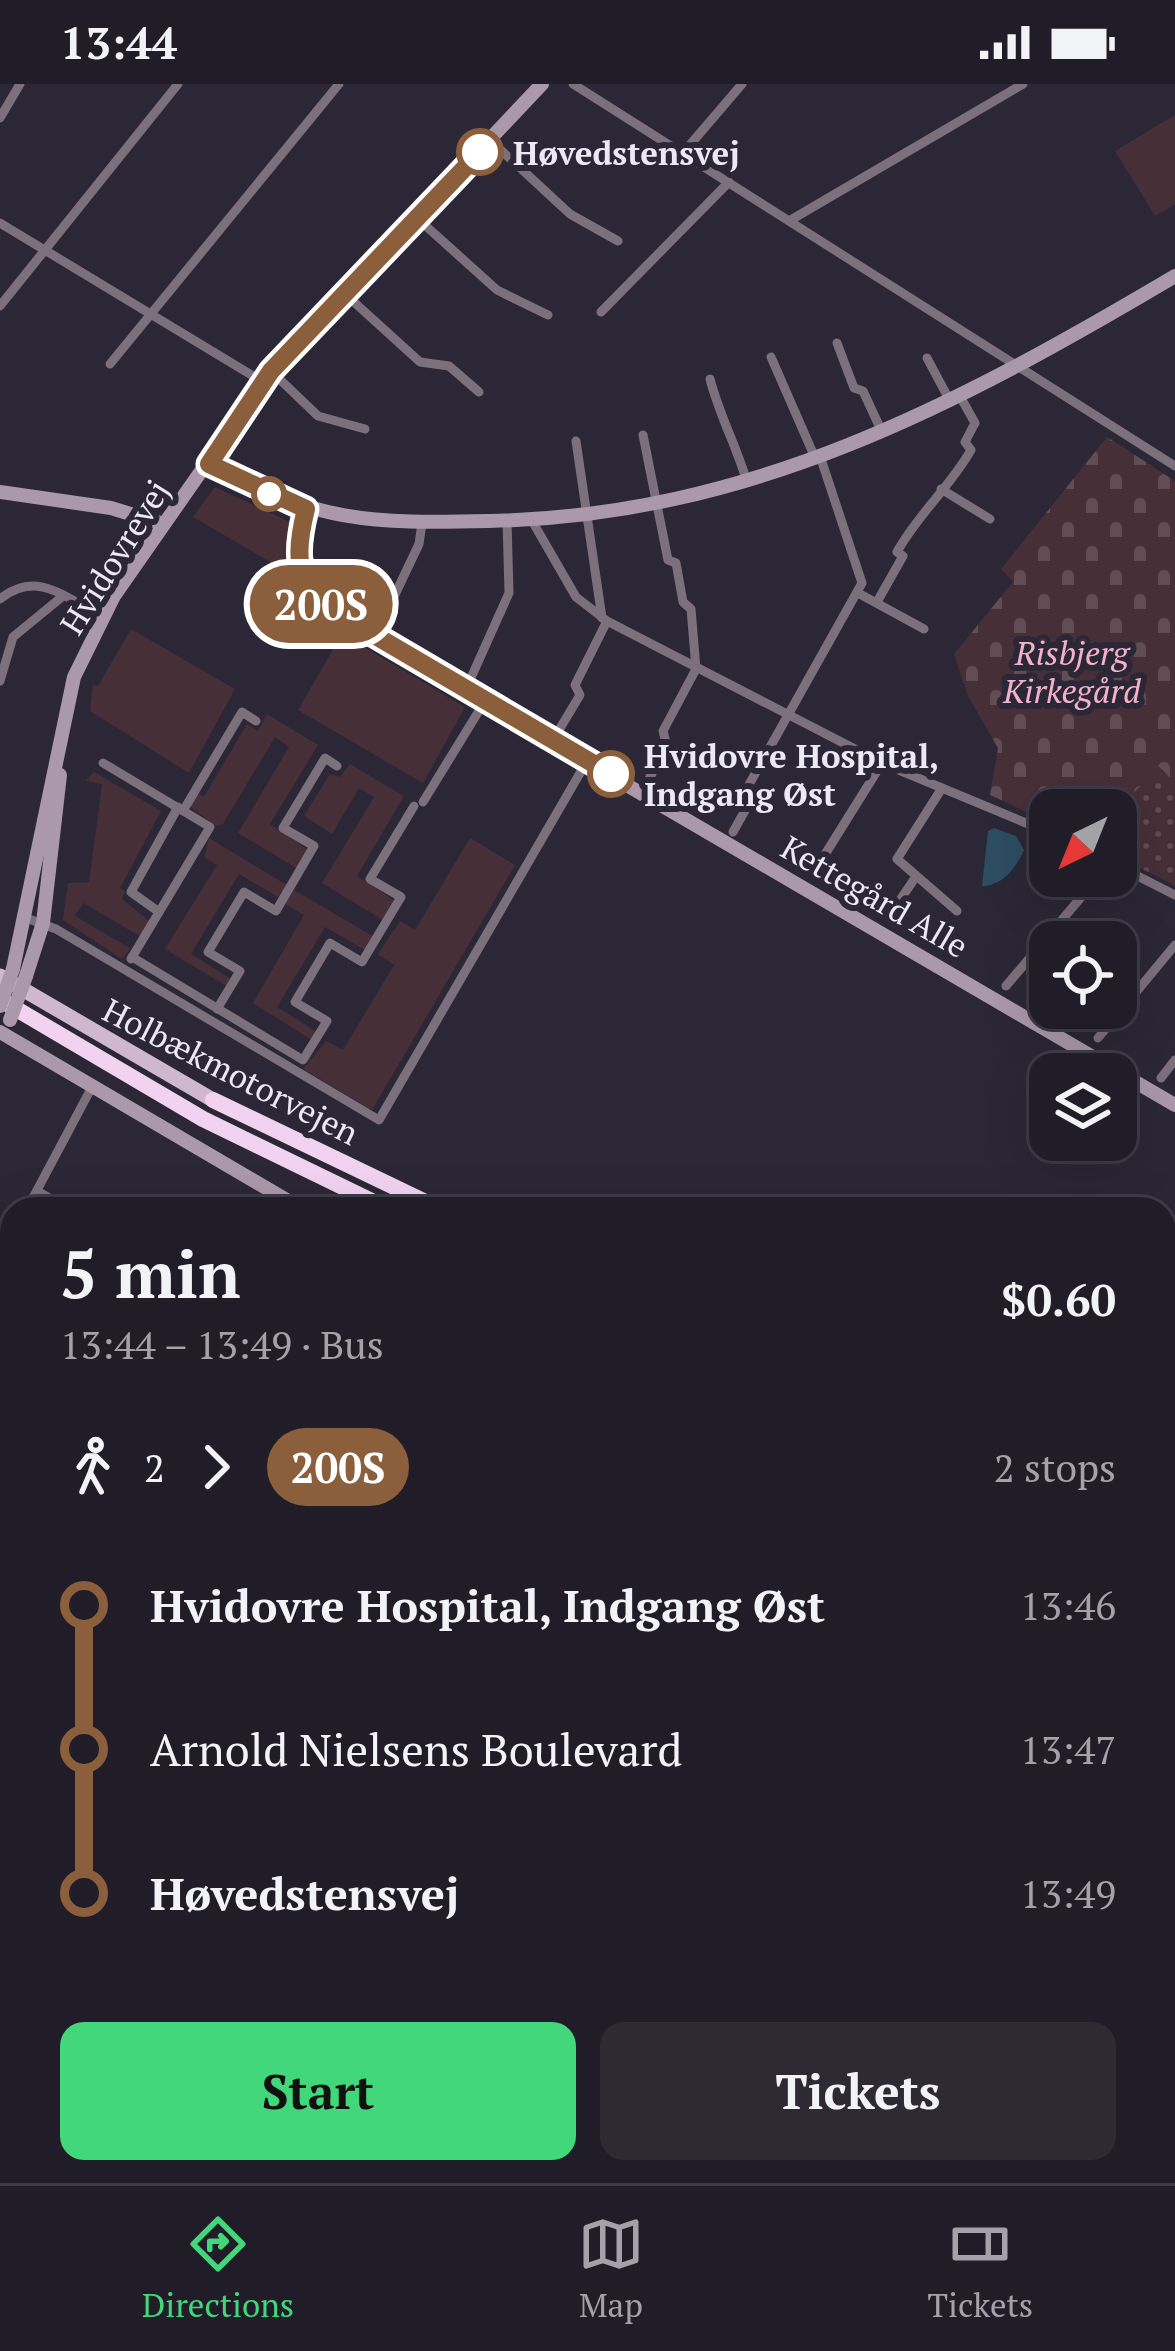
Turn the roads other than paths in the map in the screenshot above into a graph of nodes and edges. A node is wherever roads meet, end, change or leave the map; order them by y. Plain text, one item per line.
1 (20, 84) edge
2 (178, 84) edge
3 (339, 84) edge
4 (542, 84) edge
5 (573, 84) edge
6 (742, 84) edge
7 (1022, 84) edge
8 (0, 118) edge
9 (491, 141) junction
10 (683, 153) junction
11 (729, 182) junction
12 (417, 218) junction
13 (790, 221) junction
14 (0, 224) edge
15 (618, 241) dead end
16 (44, 250) junction
17 (1175, 276) edge
18 (344, 293) junction
19 (0, 306) edge
20 (601, 313) dead end
21 (152, 314) junction
22 (548, 316) dead end
23 (837, 343) dead end
24 (771, 358) dead end
25 (926, 358) dead end
26 (110, 364) dead end
27 (1019, 367) junction
28 (267, 377) junction
29 (710, 379) dead end
30 (479, 392) dead end
31 (956, 401) junction
32 (365, 429) dead end
33 (883, 434) junction
34 (643, 435) dead end
35 (576, 441) dead end
36 (819, 460) junction
37 (209, 464) junction
38 (1175, 466) edge
39 (747, 482) junction
40 (940, 489) junction
41 (0, 493) edge
42 (655, 505) junction
43 (306, 509) junction
44 (585, 515) junction
45 (531, 519) junction
46 (990, 519) dead end
47 (507, 521) junction
48 (160, 523) junction
49 (422, 523) junction
50 (860, 588) junction
51 (63, 596) junction
52 (0, 599) edge
53 (878, 602) junction
54 (102, 617) junction
55 (605, 620) junction
56 (382, 622) dead end
57 (924, 629) dead end
58 (696, 668) junction
59 (470, 680) dead end
60 (0, 681) edge
61 (485, 701) junction
62 (788, 716) junction
63 (256, 721) dead end
64 (64, 722) junction
65 (559, 730) dead end
66 (586, 760) junction
67 (103, 763) dead end
68 (882, 763) junction
69 (337, 766) dead end
70 (649, 778) dead end
71 (942, 788) junction
72 (180, 809) junction
73 (1029, 824) edge
74 (733, 832) dead end
75 (814, 872) dead end
76 (1137, 876) edge
77 (915, 878) junction
78 (1175, 895) edge
79 (1081, 897) edge
80 (898, 904) dead end
81 (957, 911) dead end
82 (159, 912) junction
83 (26, 918) junction
84 (44, 923) junction
85 (1175, 945) edge
86 (132, 957) junction
87 (125, 969) junction
88 (13, 973) edge
89 (1006, 986) dead end
90 (0, 1003) edge
91 (217, 1009) junction
92 (3, 1031) edge
93 (1098, 1038) dead end
94 (1175, 1060) edge
95 (1161, 1078) dead end
96 (93, 1085) junction
97 (213, 1100) joint
98 (1175, 1105) edge
99 (37, 1191) junction
100 (34, 1197) edge
101 (47, 1197) edge
102 (282, 1197) edge
103 (363, 1197) edge
104 (415, 1197) edge

1 - 8 street
2 - 16 street
3 - 21 street
4 - 9 street, Hvidovrevej
5 - 10 street
6 - 10 street
7 - 13 street
9 - 12 street, Hvidovrevej
9 - 15 street
10 - 11 street
11 - 13 street
11 - 20 street
12 - 18 street, Hvidovrevej
12 - 22 street
13 - 27 street
14 - 16 street
16 - 19 street
16 - 21 street
17 - 27 street
18 - 28 street, Hvidovrevej
18 - 30 street
21 - 26 street
21 - 28 street
23 - 33 street
24 - 36 street
25 - 31 street
27 - 31 street
27 - 38 street
28 - 32 street
28 - 37 street, Hvidovrevej
29 - 39 street
31 - 33 street
31 - 40 street
33 - 36 street
34 - 42 street
35 - 44 street
36 - 39 street
36 - 50 street
37 - 43 street
37 - 48 street, Hvidovrevej
39 - 42 street
40 - 46 street
40 - 53 street
41 - 48 street
42 - 44 street
42 - 58 street
43 - 49 street
43 - 61 street, Kettegård Alle
44 - 45 street
44 - 55 street
45 - 47 street
45 - 55 street
47 - 49 street
47 - 59 street
48 - 54 street, Hvidovrevej
49 - 56 street
50 - 53 street
50 - 62 street
51 - 52 street
51 - 54 street
51 - 60 street
53 - 57 street
54 - 64 street, Hvidovrevej
55 - 58 street
55 - 65 street
58 - 62 street
58 - 70 street
61 - 66 street, Kettegård Alle
61 - 91 street
62 - 68 street
62 - 74 street
63 - 72 street
64 - 83 street, Hvidovrevej
64 - 84 street, Hvidovrevej
66 - 87 street
66 - 98 street, Kettegård Alle
67 - 72 street
68 - 71 street
68 - 75 street
69 - 91 street
71 - 73 street
71 - 77 street
72 - 82 street
72 - 82 street
76 - 78 street
77 - 80 street
77 - 81 street
79 - 89 street
82 - 86 street
83 - 84 street
83 - 88 street, Hvidovrevej
84 - 87 street
84 - 88 street, Hvidovrevej
85 - 93 street
86 - 87 street
86 - 91 street
88 - 90 street, Hvidovrevej, bridge
88 - 92 street, Hvidovrevej, bridge
88 - 97 main road, Holbækmotorvejen
90 - 103 highway, Holbækmotorvejen
92 - 96 street
94 - 95 street
96 - 99 street
96 - 102 street
97 - 104 highway, Holbækmotorvejen
99 - 100 street
99 - 101 street

